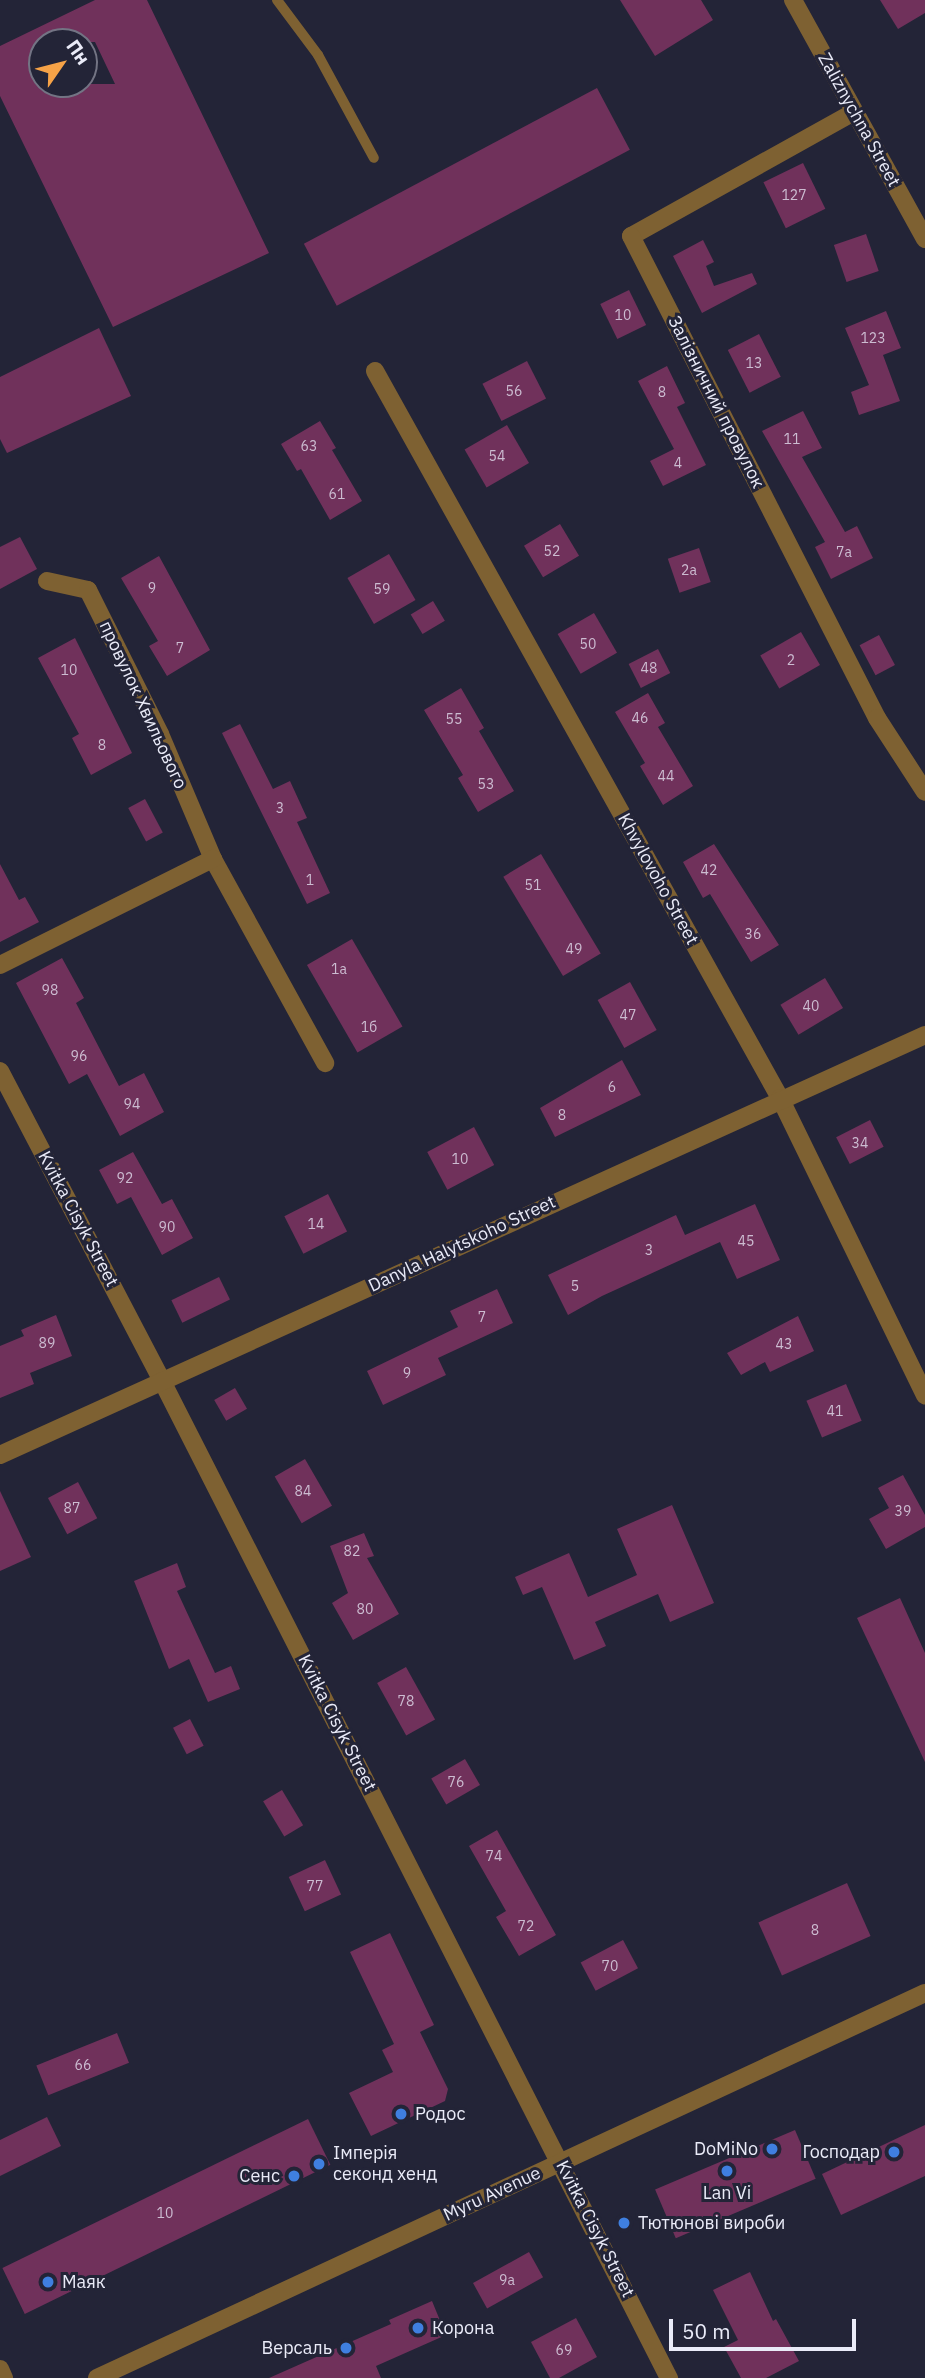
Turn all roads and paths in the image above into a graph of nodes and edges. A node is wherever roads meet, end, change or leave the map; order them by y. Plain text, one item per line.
1 (277, 0) edge
2 (793, 0) edge
3 (855, 112) junction
4 (374, 158) dead end
5 (925, 239) edge
6 (375, 371) dead end
7 (47, 581) dead end
8 (925, 792) edge
9 (213, 859) junction
10 (0, 965) edge
11 (925, 1035) edge
12 (326, 1063) dead end
13 (0, 1072) edge
14 (780, 1098) junction
15 (162, 1381) junction
16 (925, 1395) edge
17 (0, 1455) edge
18 (925, 1993) edge
19 (561, 2162) junction
20 (0, 2369) edge
21 (4, 2378) edge
22 (97, 2378) edge
23 (669, 2378) edge

1 - 4 lane
2 - 3 street, Zaliznychna Street
3 - 5 street, Zaliznychna Street
3 - 8 street, Залізничний провулок
6 - 14 street, Khvylovoho Street
7 - 9 street, провулок Хвильового
9 - 10 street
9 - 12 street, провулок Хвильового
11 - 14 street, Danyla Halytskoho Street
13 - 15 street, Kvitka Cisyk Street
14 - 15 street, Danyla Halytskoho Street
14 - 16 street, Khvylovoho Street
15 - 17 street, Danyla Halytskoho Street
15 - 19 street, Kvitka Cisyk Street
18 - 19 street, Myru Avenue
19 - 22 street, Myru Avenue
19 - 23 street, Kvitka Cisyk Street
20 - 21 street

